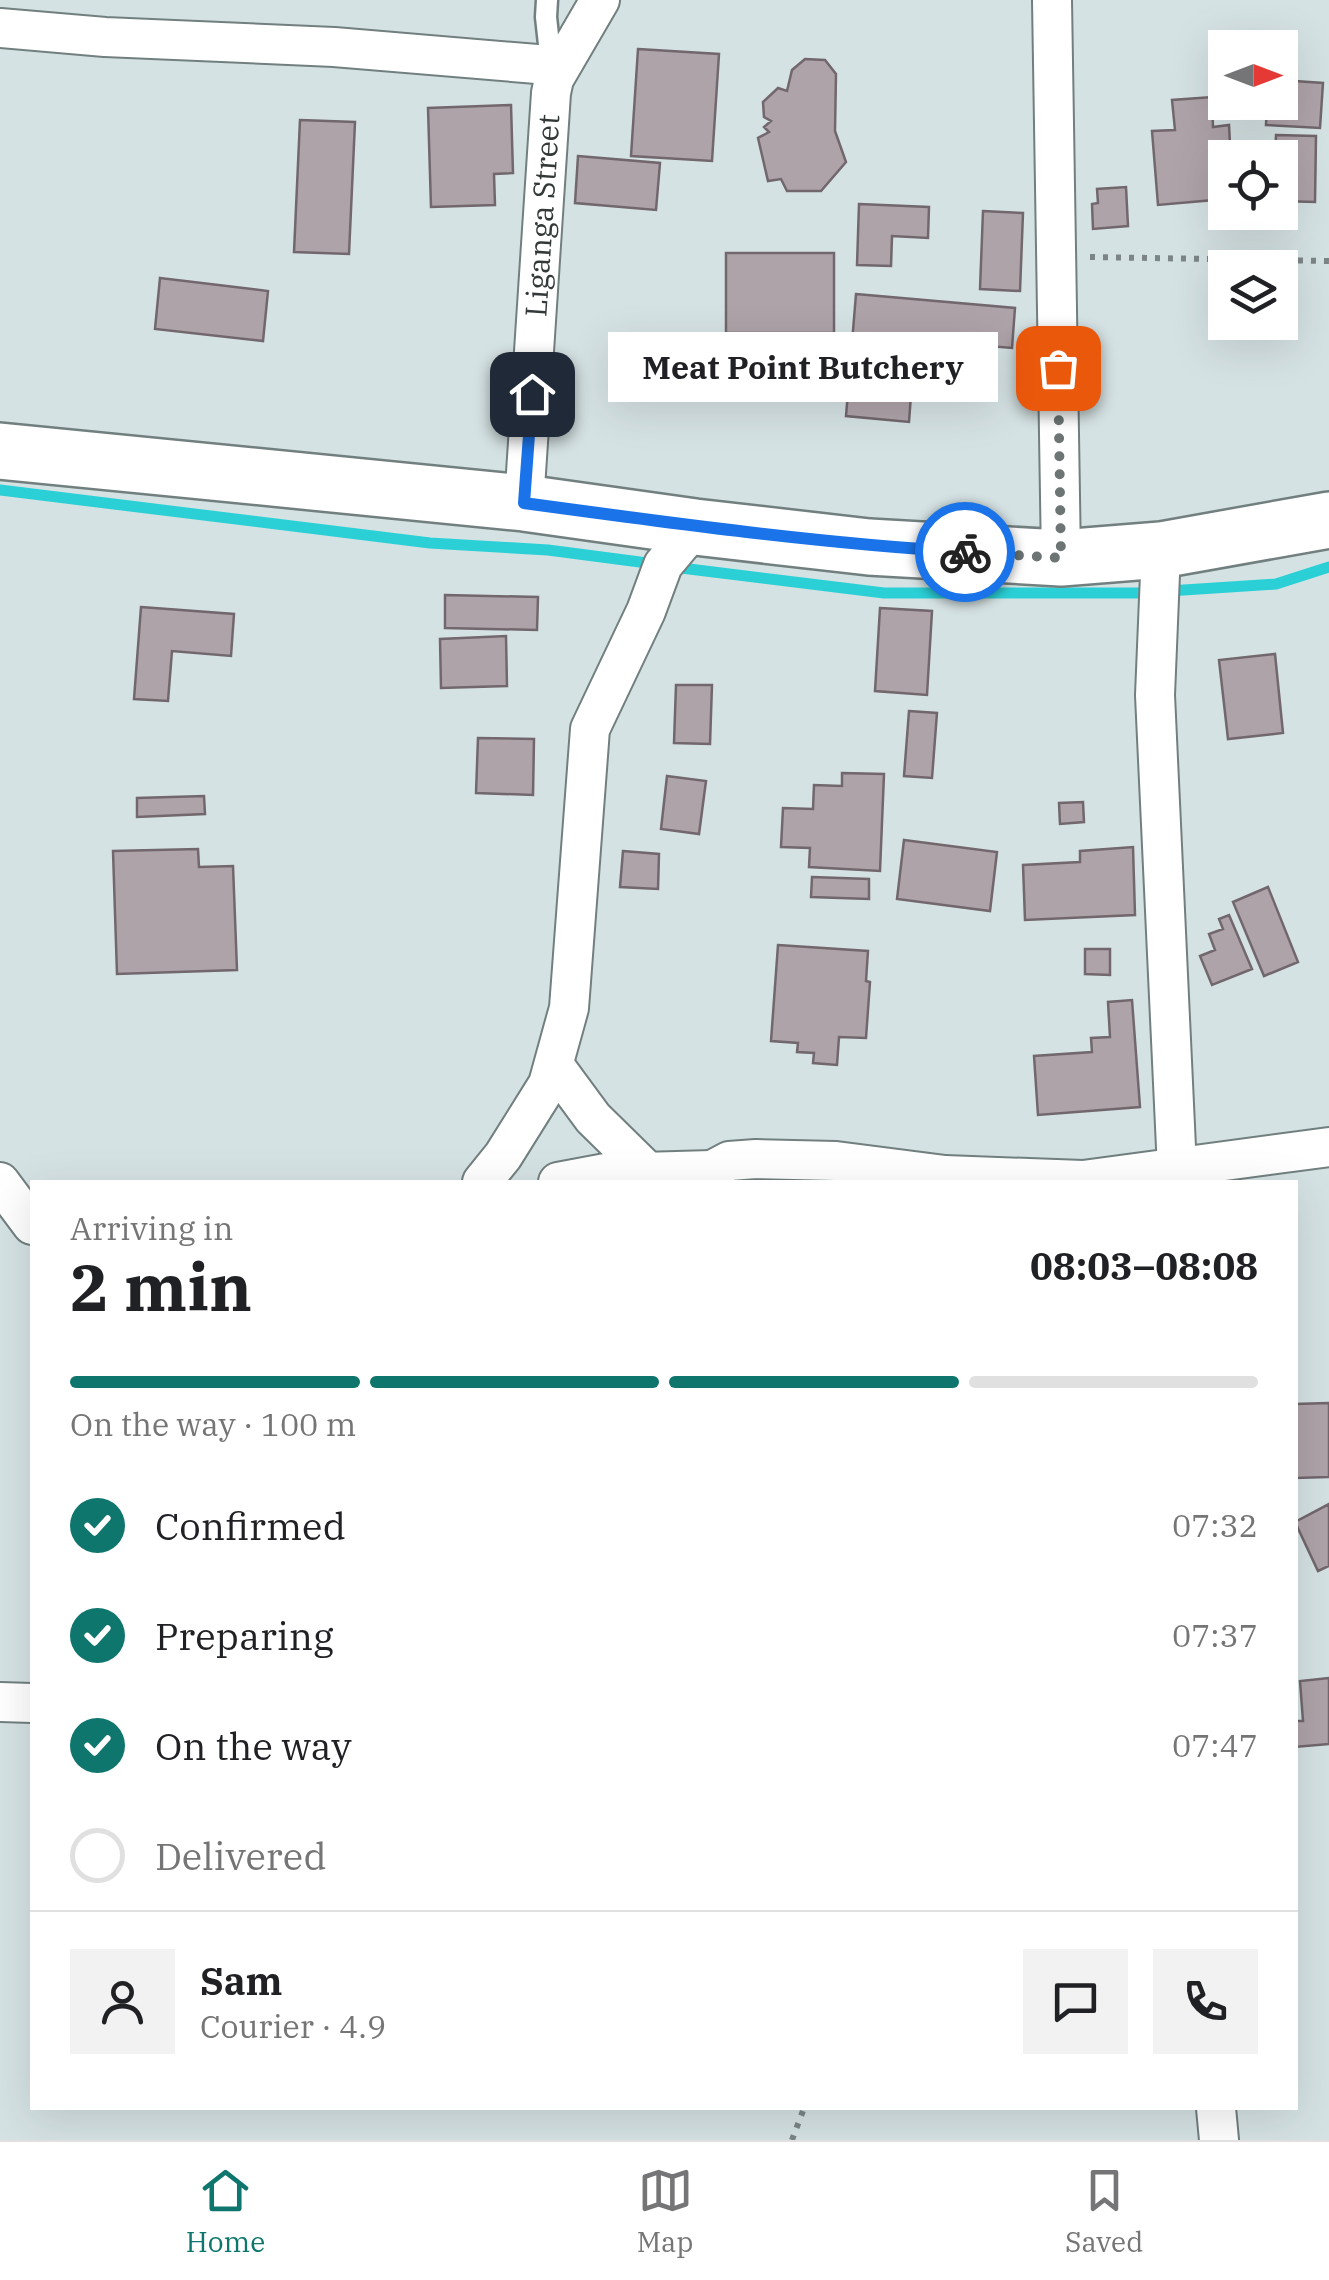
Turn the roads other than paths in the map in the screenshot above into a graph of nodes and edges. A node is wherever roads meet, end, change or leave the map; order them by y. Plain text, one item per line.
1 (548, 0) edge
2 (600, 0) edge
3 (1052, 0) edge
4 (0, 28) edge
5 (551, 72) junction
6 (0, 451) edge
7 (524, 503) junction
8 (1329, 520) edge
9 (695, 527) junction
10 (1161, 550) junction
11 (1061, 558) junction
12 (554, 1065) junction
13 (1329, 1147) edge
14 (1176, 1169) junction
15 (648, 1172) junction
16 (711, 1176) edge
17 (484, 1180) edge
18 (569, 1180) edge
19 (0, 1182) edge
20 (30, 1222) edge
21 (0, 1702) edge
22 (30, 1703) edge
23 (1216, 2110) edge
24 (1218, 2140) edge

1 - 5 lane
2 - 5 street, Liganga Street
3 - 11 street
4 - 5 street
5 - 7 street, Liganga Street
6 - 7 main road
7 - 9 main road
8 - 10 main road
9 - 11 main road
9 - 12 street
10 - 11 main road
10 - 14 street
12 - 15 street
12 - 17 street
13 - 14 street
14 - 16 street
15 - 16 street
15 - 18 street
19 - 20 street
21 - 22 street
23 - 24 street

